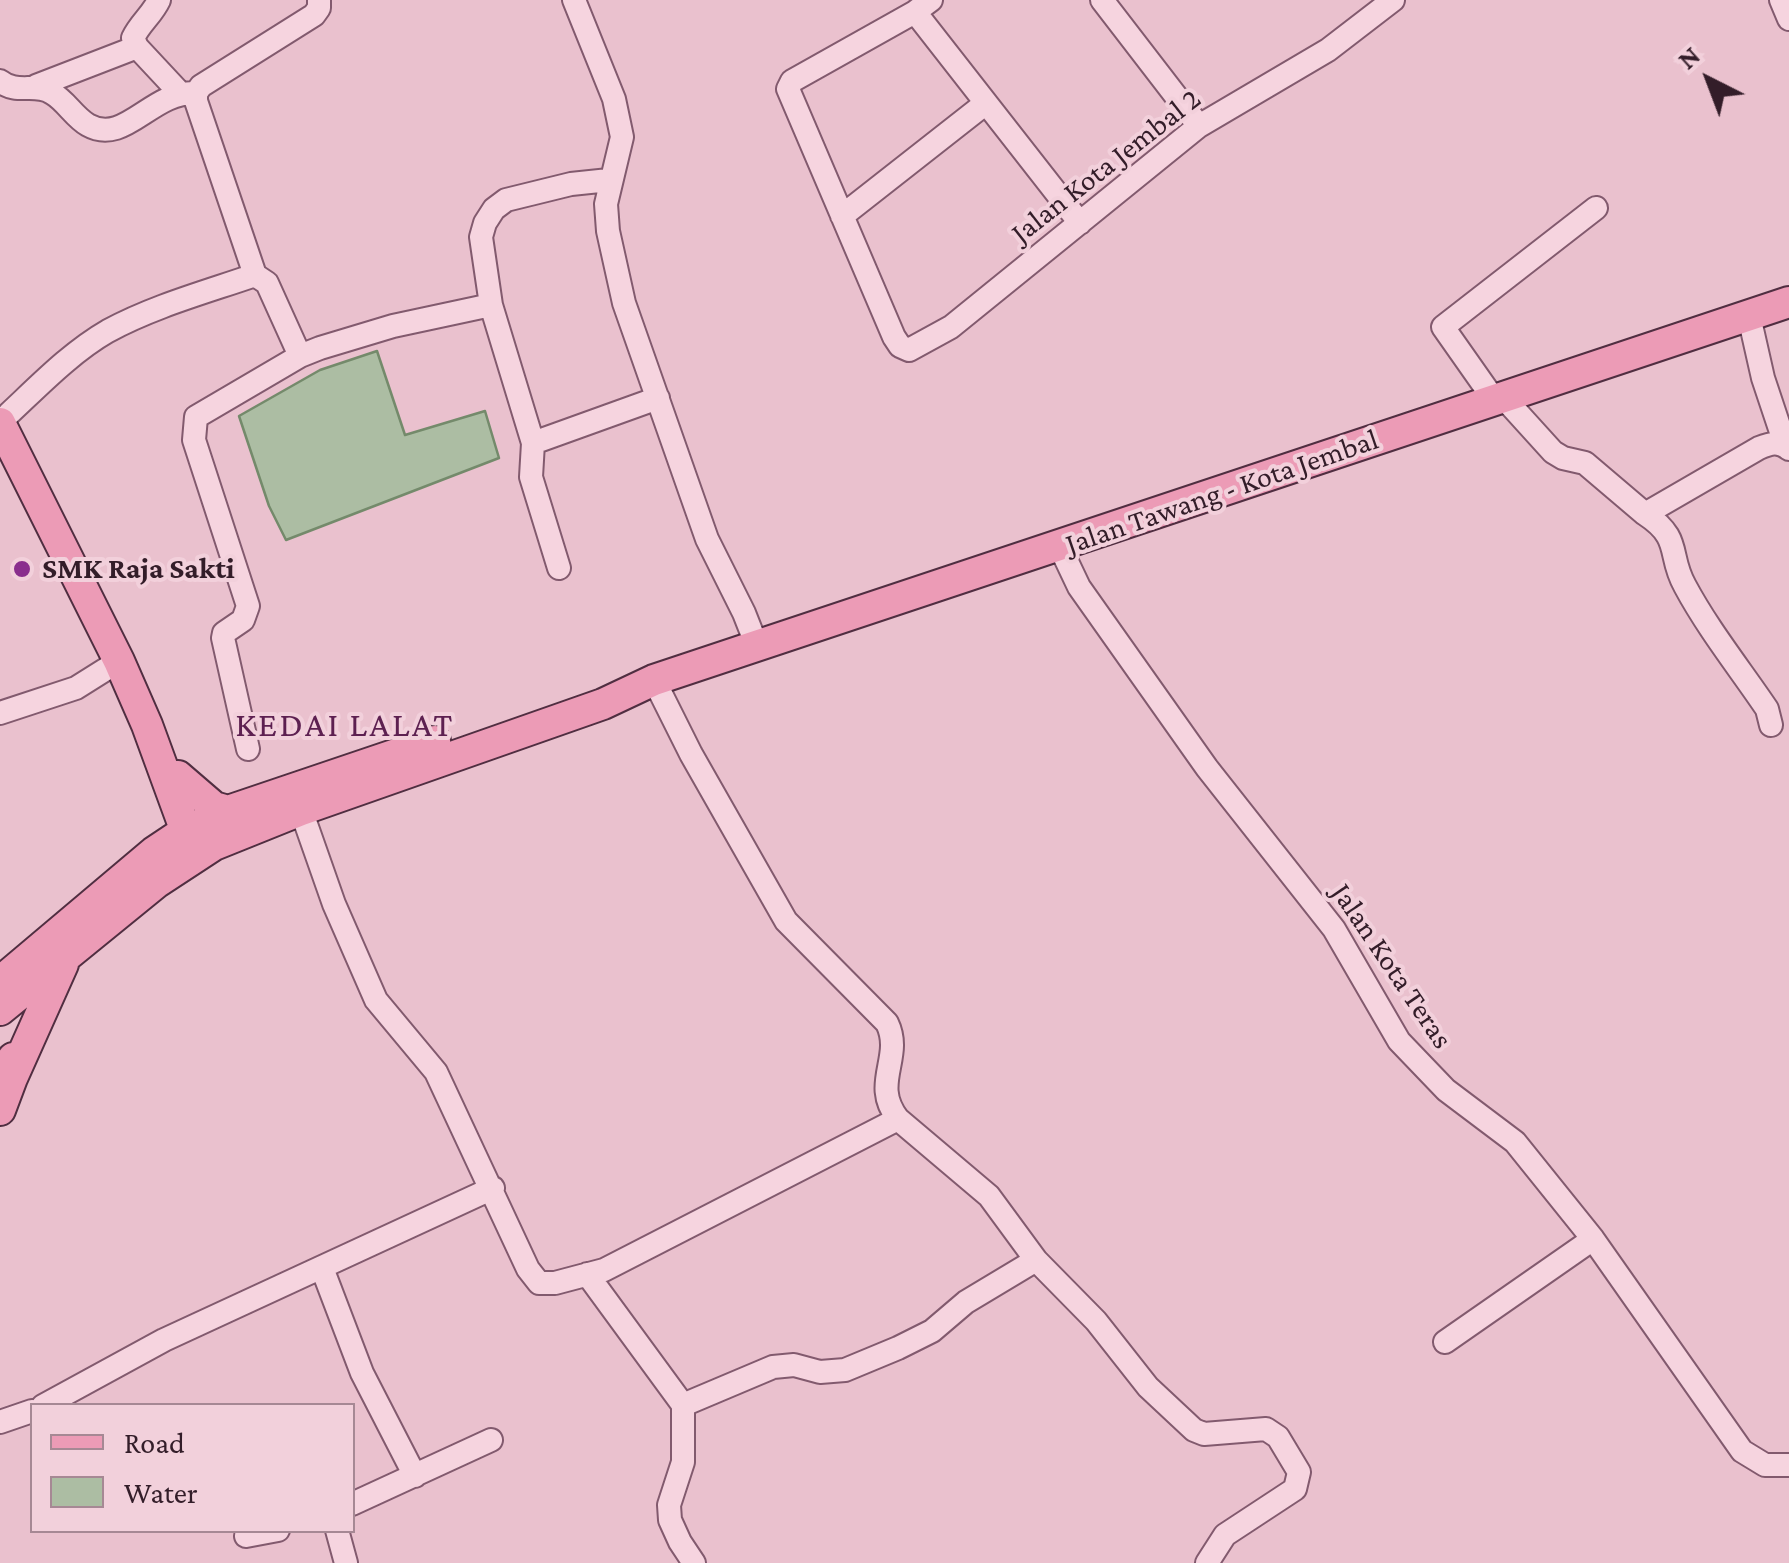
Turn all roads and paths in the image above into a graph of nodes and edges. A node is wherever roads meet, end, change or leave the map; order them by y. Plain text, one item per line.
1 (159, 0) edge
2 (319, 0) edge
3 (574, 0) edge
4 (1102, 0) edge
5 (1393, 0) edge
6 (1780, 0) edge
7 (923, 6) edge
8 (1789, 19) edge
9 (137, 47) junction
10 (0, 82) edge
11 (36, 86) junction
12 (188, 92) junction
13 (986, 102) junction
14 (1200, 126) junction
15 (609, 180) junction
16 (1596, 208) dead end
17 (842, 216) junction
18 (1080, 223) junction
19 (254, 275) junction
20 (1789, 302) edge
21 (491, 305) junction
22 (1749, 316) junction
23 (300, 356) junction
24 (658, 398) junction
25 (1500, 400) junction
26 (0, 422) edge
27 (533, 443) junction
28 (1785, 447) edge
29 (1645, 514) junction
30 (1060, 547) junction
31 (559, 568) dead end
32 (756, 646) junction
33 (119, 660) junction
34 (654, 680) junction
35 (0, 713) edge
36 (1771, 724) dead end
37 (248, 749) dead end
38 (172, 780) junction
39 (300, 810) junction
40 (204, 833) junction
41 (154, 852) junction
42 (66, 956) junction
43 (2, 999) edge
44 (12, 1078) junction
45 (0, 1110) edge
46 (898, 1119) junction
47 (492, 1188) junction
48 (1594, 1240) junction
49 (1036, 1260) junction
50 (322, 1268) junction
51 (588, 1274) junction
52 (1446, 1342) dead end
53 (48, 1403) edge
54 (683, 1405) junction
55 (30, 1412) edge
56 (0, 1422) edge
57 (492, 1440) dead end
58 (1789, 1464) edge
59 (415, 1476) junction
60 (355, 1503) edge
61 (262, 1533) edge
62 (338, 1533) edge
63 (246, 1536) dead end
64 (346, 1563) edge
65 (694, 1563) edge
66 (1207, 1563) edge

1 - 9 street
2 - 12 street
3 - 15 street
4 - 14 street
5 - 14 street, Jalan Kota Jembal 2
6 - 8 street
7 - 13 street
7 - 17 street
9 - 11 street
9 - 12 street
10 - 11 street
11 - 12 street
12 - 19 street
13 - 17 street
13 - 18 street
14 - 18 street, Jalan Kota Jembal 2
15 - 21 street
15 - 24 street
16 - 25 street
17 - 18 street, Jalan Kota Jembal 2
19 - 23 street
19 - 26 street
20 - 22 main road, Jalan Tawang - Kota Jembal
21 - 23 street
21 - 27 street
22 - 25 main road, Jalan Tawang - Kota Jembal
22 - 28 street
23 - 37 street
24 - 27 street
24 - 32 street
25 - 29 street
25 - 30 main road, Jalan Tawang - Kota Jembal
26 - 33 main road
27 - 31 street
28 - 29 street
29 - 36 street
30 - 32 main road, Jalan Tawang - Kota Jembal
30 - 48 street, Jalan Kota Teras
32 - 34 main road, Jalan Tawang - Kota Jembal
33 - 35 street
33 - 38 main road
34 - 39 main road, Jalan Tawang - Kota Jembal
34 - 40 main road, Jalan Tawang - Kota Jembal
34 - 46 street
38 - 40 main road
38 - 40 main road
38 - 41 main road
39 - 40 main road, Jalan Tawang - Kota Jembal
39 - 47 street
40 - 41 main road
40 - 42 main road
41 - 43 main road
42 - 43 main road
42 - 44 main road
43 - 44 main road
44 - 45 main road
46 - 49 street
46 - 51 street
47 - 50 street
47 - 51 street
48 - 52 street
48 - 58 street, Jalan Kota Teras
49 - 54 street
49 - 66 street
50 - 53 street
50 - 59 street
51 - 54 street
54 - 65 street
55 - 56 street
57 - 59 street
59 - 60 street
61 - 63 street
62 - 64 street

